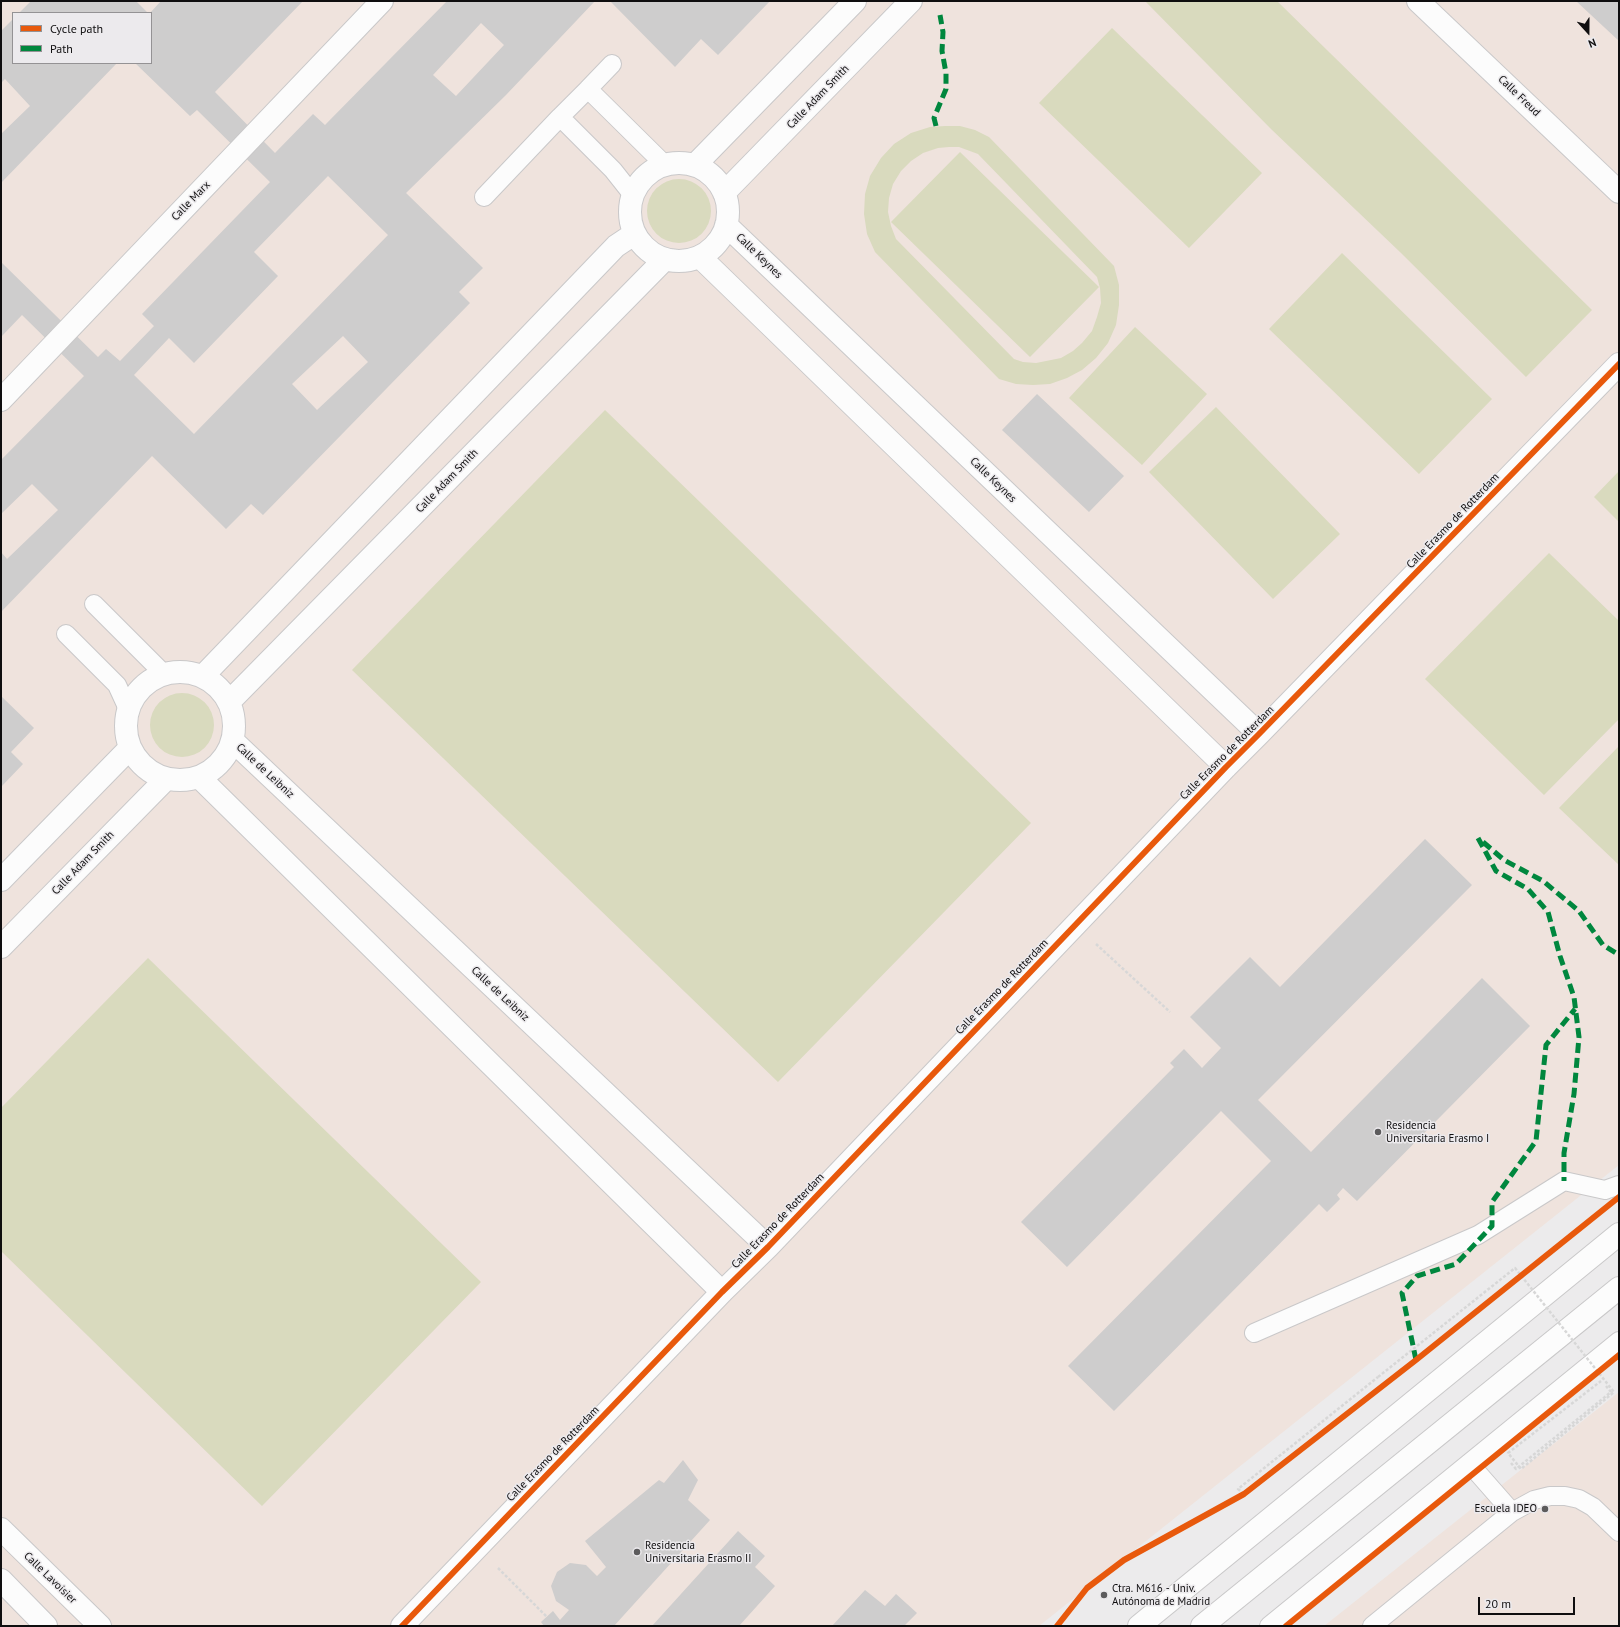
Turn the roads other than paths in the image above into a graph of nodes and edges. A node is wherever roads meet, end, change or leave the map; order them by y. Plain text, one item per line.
1 (382, 1) edge
2 (855, 1) edge
3 (912, 1) edge
4 (1418, 1) edge
5 (612, 64) dead end
6 (588, 89) junction
7 (560, 117) junction
8 (665, 165) junction
9 (695, 165) junction
10 (724, 192) junction
11 (1619, 192) edge
12 (632, 194) junction
13 (484, 197) dead end
14 (726, 225) junction
15 (634, 234) junction
16 (700, 257) junction
17 (664, 260) junction
18 (1619, 364) edge
19 (1, 400) edge
20 (94, 604) dead end
21 (66, 634) dead end
22 (164, 674) junction
23 (203, 676) junction
24 (229, 702) junction
25 (128, 709) junction
26 (1259, 734) junction
27 (233, 741) junction
28 (128, 749) junction
29 (1226, 767) junction
30 (199, 777) junction
31 (166, 779) junction
32 (1, 880) edge
33 (1, 948) edge
34 (1619, 1185) edge
35 (1619, 1234) edge
36 (768, 1247) junction
37 (1619, 1288) edge
38 (722, 1292) junction
39 (1254, 1333) dead end
40 (1619, 1341) edge
41 (1473, 1467) junction
42 (1512, 1512) junction
43 (1, 1529) edge
44 (1619, 1532) edge
45 (1, 1580) edge
46 (46, 1626) edge
47 (100, 1626) edge
48 (402, 1626) edge
49 (1139, 1626) edge
50 (1202, 1626) edge
51 (1269, 1626) edge
52 (1372, 1626) edge

1 - 19 main road, Calle Marx
2 - 9 main road
3 - 10 main road, Calle Adam Smith
4 - 11 main road, Calle Freud
5 - 6 lane
6 - 7 lane
6 - 8 lane
7 - 12 lane
7 - 13 lane
8 - 9 main road
8 - 12 main road
9 - 10 main road
10 - 14 main road
12 - 15 main road
14 - 16 main road
14 - 26 main road, Calle Keynes
15 - 17 main road
15 - 23 main road
16 - 17 main road
16 - 29 main road
17 - 24 main road, Calle Adam Smith
18 - 26 main road, Calle Erasmo de Rotterdam
20 - 22 lane
21 - 25 lane
22 - 23 main road
22 - 25 main road
23 - 24 main road
24 - 27 main road
25 - 28 main road
26 - 29 main road, Calle Erasmo de Rotterdam
27 - 30 main road
27 - 36 main road, Calle de Leibniz
28 - 31 main road
28 - 32 main road
29 - 36 main road, Calle Erasmo de Rotterdam
30 - 31 main road
30 - 38 main road
31 - 33 main road, Calle Adam Smith
34 - 39 lane
35 - 49 main road
36 - 38 main road, Calle Erasmo de Rotterdam
37 - 50 main road
38 - 48 main road, Calle Erasmo de Rotterdam
40 - 41 lane
41 - 42 lane
41 - 51 lane
42 - 44 lane
42 - 52 lane
43 - 47 main road, Calle Lavoisier
45 - 46 main road

